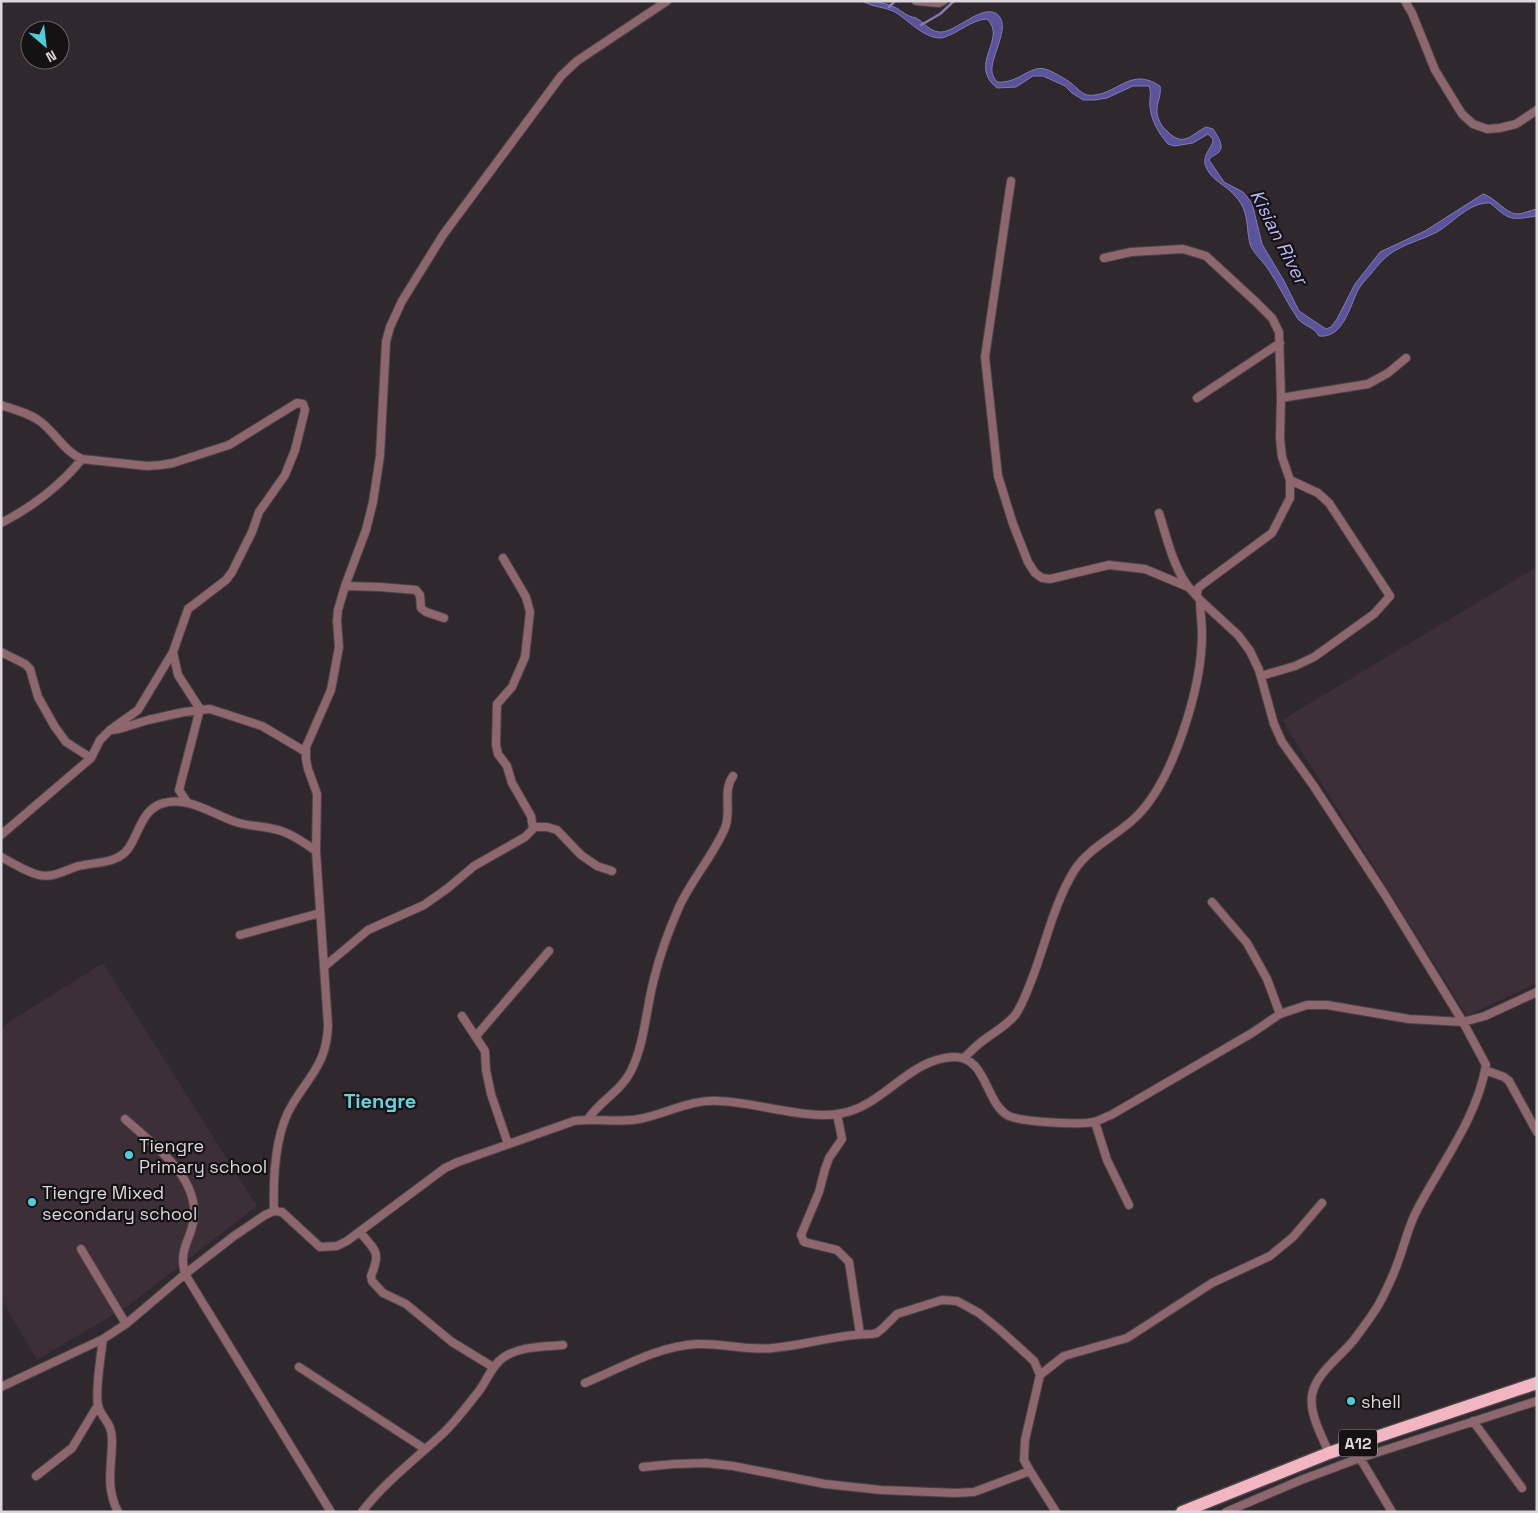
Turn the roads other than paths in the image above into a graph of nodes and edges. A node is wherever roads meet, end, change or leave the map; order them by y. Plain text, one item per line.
1 (666, 1) edge
2 (916, 1) edge
3 (943, 1) edge
4 (1405, 1) edge
5 (1537, 110) edge
6 (1011, 180) dead end
7 (1104, 258) dead end
8 (1280, 343) junction
9 (1406, 358) dead end
10 (1197, 398) dead end
11 (1281, 398) junction
12 (1, 405) edge
13 (82, 460) junction
14 (1290, 480) junction
15 (1159, 513) dead end
16 (1, 523) edge
17 (503, 558) dead end
18 (345, 586) junction
19 (1188, 587) junction
20 (1198, 597) junction
21 (444, 618) dead end
22 (1, 652) edge
23 (173, 652) junction
24 (1261, 676) junction
25 (200, 709) junction
26 (110, 730) junction
27 (306, 752) junction
28 (91, 758) junction
29 (733, 776) dead end
30 (187, 802) junction
31 (534, 827) junction
32 (1, 835) edge
33 (316, 851) junction
34 (1, 857) edge
35 (612, 871) dead end
36 (1212, 902) dead end
37 (320, 913) junction
38 (240, 936) dead end
39 (549, 952) dead end
40 (324, 967) junction
41 (1537, 992) edge
42 (1280, 1014) junction
43 (462, 1016) dead end
44 (1463, 1022) junction
45 (476, 1036) junction
46 (964, 1058) junction
47 (1485, 1070) junction
48 (837, 1114) junction
49 (125, 1118) dead end
50 (588, 1119) junction
51 (1095, 1122) junction
52 (1537, 1132) edge
53 (508, 1144) junction
54 (1322, 1203) dead end
55 (1129, 1205) dead end
56 (274, 1211) junction
57 (360, 1232) junction
58 (81, 1249) dead end
59 (185, 1274) junction
60 (126, 1324) junction
61 (860, 1334) junction
62 (103, 1339) junction
63 (563, 1345) dead end
64 (299, 1367) dead end
65 (493, 1367) junction
66 (1040, 1375) junction
67 (585, 1383) dead end
68 (1537, 1384) edge
69 (1, 1387) edge
70 (1537, 1401) edge
71 (98, 1405) junction
72 (1473, 1422) junction
73 (425, 1449) junction
74 (1329, 1453) junction
75 (1360, 1458) junction
76 (644, 1467) dead end
77 (1030, 1471) junction
78 (36, 1476) dead end
79 (1522, 1488) dead end
80 (118, 1512) edge
81 (332, 1512) edge
82 (362, 1512) edge
83 (1056, 1512) edge
84 (1182, 1512) edge
85 (1226, 1512) edge
86 (1392, 1512) edge

1 - 18 street
2 - 3 street
4 - 5 street
6 - 19 street
7 - 8 street
8 - 10 street
8 - 11 street
9 - 11 street
11 - 14 street
12 - 13 street
13 - 16 street
13 - 23 street
14 - 20 street
14 - 24 street
15 - 19 street
17 - 31 street
18 - 21 street
18 - 27 street
19 - 20 street
20 - 24 street
20 - 46 street
22 - 28 street
23 - 25 street
23 - 26 street
24 - 44 street
25 - 26 street
25 - 27 street
25 - 30 street
26 - 28 street
27 - 33 street
28 - 32 street
29 - 50 street
30 - 33 street
30 - 34 street
31 - 35 street
31 - 40 street
33 - 37 street
36 - 42 street
37 - 38 street
37 - 40 street
39 - 45 street
40 - 56 street
41 - 44 street
42 - 44 street
42 - 51 street
43 - 45 street
44 - 47 street
45 - 53 street
46 - 48 street
46 - 51 street
47 - 52 street
47 - 74 street
48 - 50 street
48 - 61 street
49 - 59 street
50 - 53 street
51 - 55 street
53 - 57 street
54 - 66 street
56 - 57 street
56 - 59 street
57 - 65 street
58 - 60 street
59 - 60 street
59 - 81 street
60 - 62 street
61 - 66 street
61 - 67 street
62 - 69 street
62 - 71 street
63 - 65 street
64 - 73 street
65 - 73 street
66 - 77 street
68 - 74 highway, A12
70 - 72 street
71 - 78 street
71 - 80 street
72 - 75 street
72 - 79 street
73 - 82 street
74 - 84 highway, A12
75 - 85 street
75 - 86 street
76 - 77 street
77 - 83 street

